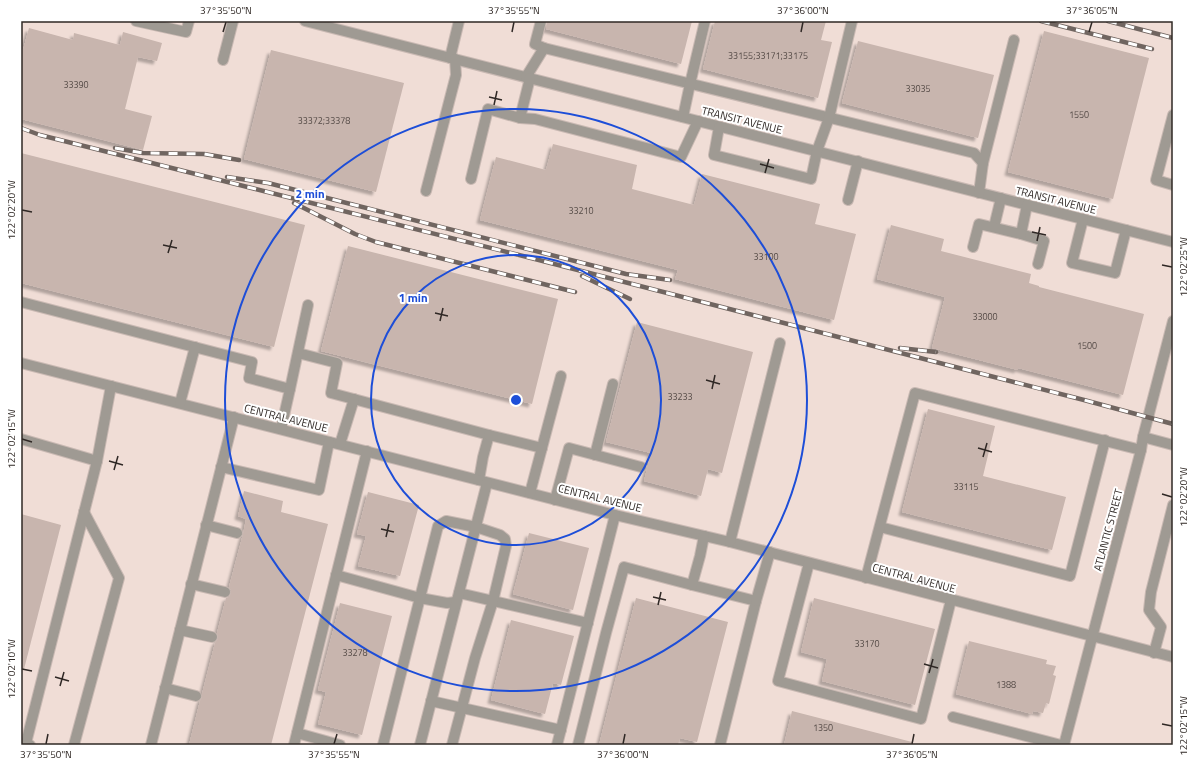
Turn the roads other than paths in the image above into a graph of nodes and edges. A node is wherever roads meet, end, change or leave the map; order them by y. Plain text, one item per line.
1 (136, 21) edge
2 (189, 21) edge
3 (233, 21) edge
4 (305, 21) edge
5 (459, 21) edge
6 (541, 21) edge
7 (705, 21) edge
8 (852, 21) edge
9 (1014, 40) dead end
10 (544, 48) junction
11 (452, 59) junction
12 (223, 60) dead end
13 (528, 78) junction
14 (690, 84) junction
15 (1173, 115) edge
16 (683, 117) junction
17 (520, 118) junction
18 (829, 118) junction
19 (698, 121) junction
20 (719, 127) junction
21 (817, 151) junction
22 (858, 161) junction
23 (982, 163) junction
24 (471, 179) dead end
25 (1173, 185) edge
26 (426, 191) dead end
27 (979, 193) junction
28 (1001, 198) junction
29 (848, 200) dead end
30 (1027, 205) junction
31 (1083, 219) junction
32 (994, 227) junction
33 (1126, 230) junction
34 (1021, 234) junction
35 (1173, 242) edge
36 (973, 246) dead end
37 (1038, 264) dead end
38 (21, 302) edge
39 (308, 305) dead end
40 (1173, 321) edge
41 (780, 343) dead end
42 (195, 348) junction
43 (298, 353) junction
44 (21, 363) edge
45 (561, 376) dead end
46 (613, 384) dead end
47 (111, 386) junction
48 (290, 389) junction
49 (354, 399) junction
50 (180, 403) junction
51 (234, 417) junction
52 (281, 429) junction
53 (489, 435) junction
54 (1144, 437) junction
55 (21, 439) edge
56 (1105, 440) junction
57 (329, 442) junction
58 (340, 444) junction
59 (1173, 445) edge
60 (542, 448) junction
61 (1141, 450) junction
62 (367, 451) junction
63 (595, 455) junction
64 (97, 461) junction
65 (641, 466) dead end
66 (221, 467) junction
67 (483, 481) junction
68 (530, 493) junction
69 (555, 500) junction
70 (1173, 504) edge
71 (84, 512) junction
72 (615, 515) junction
73 (206, 525) junction
74 (476, 527) junction
75 (880, 527) junction
76 (237, 533) dead end
77 (704, 536) junction
78 (730, 542) junction
79 (770, 552) junction
80 (809, 562) junction
81 (336, 575) junction
82 (866, 578) junction
83 (192, 584) junction
84 (692, 584) junction
85 (224, 592) dead end
86 (420, 598) junction
87 (458, 598) junction
88 (951, 600) junction
89 (493, 601) junction
90 (756, 601) junction
91 (588, 623) junction
92 (180, 630) junction
93 (212, 637) dead end
94 (1093, 637) junction
95 (1154, 653) junction
96 (1173, 657) edge
97 (165, 688) junction
98 (196, 696) dead end
99 (431, 701) junction
100 (462, 707) junction
101 (953, 717) dead end
102 (561, 730) junction
103 (297, 733) junction
104 (30, 745) edge
105 (74, 745) edge
106 (151, 745) edge
107 (294, 745) edge
108 (340, 745) edge
109 (383, 745) edge
110 (420, 745) edge
111 (452, 745) edge
112 (557, 745) edge
113 (578, 745) edge
114 (720, 745) edge
115 (1061, 745) edge
116 (1064, 745) edge

1 - 2 street
3 - 12 street
4 - 11 street, TRANSIT AVENUE
5 - 11 street
6 - 10 street
7 - 14 street
8 - 18 street
9 - 23 street
10 - 13 street
10 - 14 street
11 - 13 street, TRANSIT AVENUE
11 - 26 street
13 - 16 street, TRANSIT AVENUE
13 - 17 street
14 - 16 street
14 - 18 street
15 - 25 street
16 - 19 street, TRANSIT AVENUE
17 - 19 street
17 - 24 street
18 - 21 street
18 - 23 street
19 - 20 street, TRANSIT AVENUE
20 - 21 street, TRANSIT AVENUE
20 - 21 street
21 - 22 street, TRANSIT AVENUE
22 - 27 street, TRANSIT AVENUE
22 - 29 street
23 - 27 street
27 - 28 street, TRANSIT AVENUE
28 - 30 street, TRANSIT AVENUE
28 - 32 street
30 - 31 street, TRANSIT AVENUE
30 - 34 street
31 - 33 street, TRANSIT AVENUE
31 - 33 street
32 - 34 street
32 - 36 street
33 - 35 street, TRANSIT AVENUE
34 - 37 street
38 - 42 street
39 - 43 street
40 - 54 street, ATLANTIC STREET
41 - 78 street
42 - 48 street
42 - 50 street
43 - 48 street
43 - 49 street
44 - 47 street, CENTRAL AVENUE
45 - 60 street
46 - 63 street
47 - 50 street, CENTRAL AVENUE
47 - 64 street
48 - 52 street
49 - 53 street
49 - 58 street
50 - 51 street, CENTRAL AVENUE
51 - 52 street, CENTRAL AVENUE
51 - 66 street
52 - 57 street, CENTRAL AVENUE
53 - 60 street
53 - 67 street
54 - 59 street
54 - 61 street, ATLANTIC STREET
55 - 64 street
56 - 61 street
56 - 75 street
56 - 75 street
57 - 58 street, CENTRAL AVENUE
57 - 66 street
58 - 62 street, CENTRAL AVENUE
60 - 68 street
61 - 94 street, ATLANTIC STREET
62 - 67 street, CENTRAL AVENUE
62 - 81 street
63 - 65 street
63 - 69 street
64 - 71 street
66 - 73 street
67 - 68 street, CENTRAL AVENUE
67 - 74 street
68 - 69 street, CENTRAL AVENUE
69 - 72 street, CENTRAL AVENUE
70 - 95 street
71 - 104 street
71 - 105 street
72 - 77 street, CENTRAL AVENUE
72 - 91 street
73 - 76 street
73 - 83 street
74 - 86 street
74 - 87 street
74 - 89 street
75 - 82 street
77 - 78 street, CENTRAL AVENUE
77 - 84 street
78 - 79 street, CENTRAL AVENUE
79 - 80 street, CENTRAL AVENUE
79 - 90 street
80 - 82 street, CENTRAL AVENUE
80 - 88 street
81 - 86 street
81 - 103 street
82 - 88 street, CENTRAL AVENUE
83 - 85 street
83 - 92 street
84 - 90 street
84 - 113 street
86 - 87 street
86 - 109 street
87 - 89 street
87 - 99 street
88 - 94 street, CENTRAL AVENUE
89 - 91 street
89 - 100 street
90 - 114 street
91 - 102 street
92 - 93 street
92 - 97 street
94 - 95 street, CENTRAL AVENUE
94 - 116 street, ATLANTIC STREET
95 - 96 street, CENTRAL AVENUE
97 - 98 street
97 - 106 street
99 - 100 street
99 - 110 street
100 - 102 street
100 - 111 street
101 - 115 street
102 - 112 street
103 - 107 street
103 - 108 street

